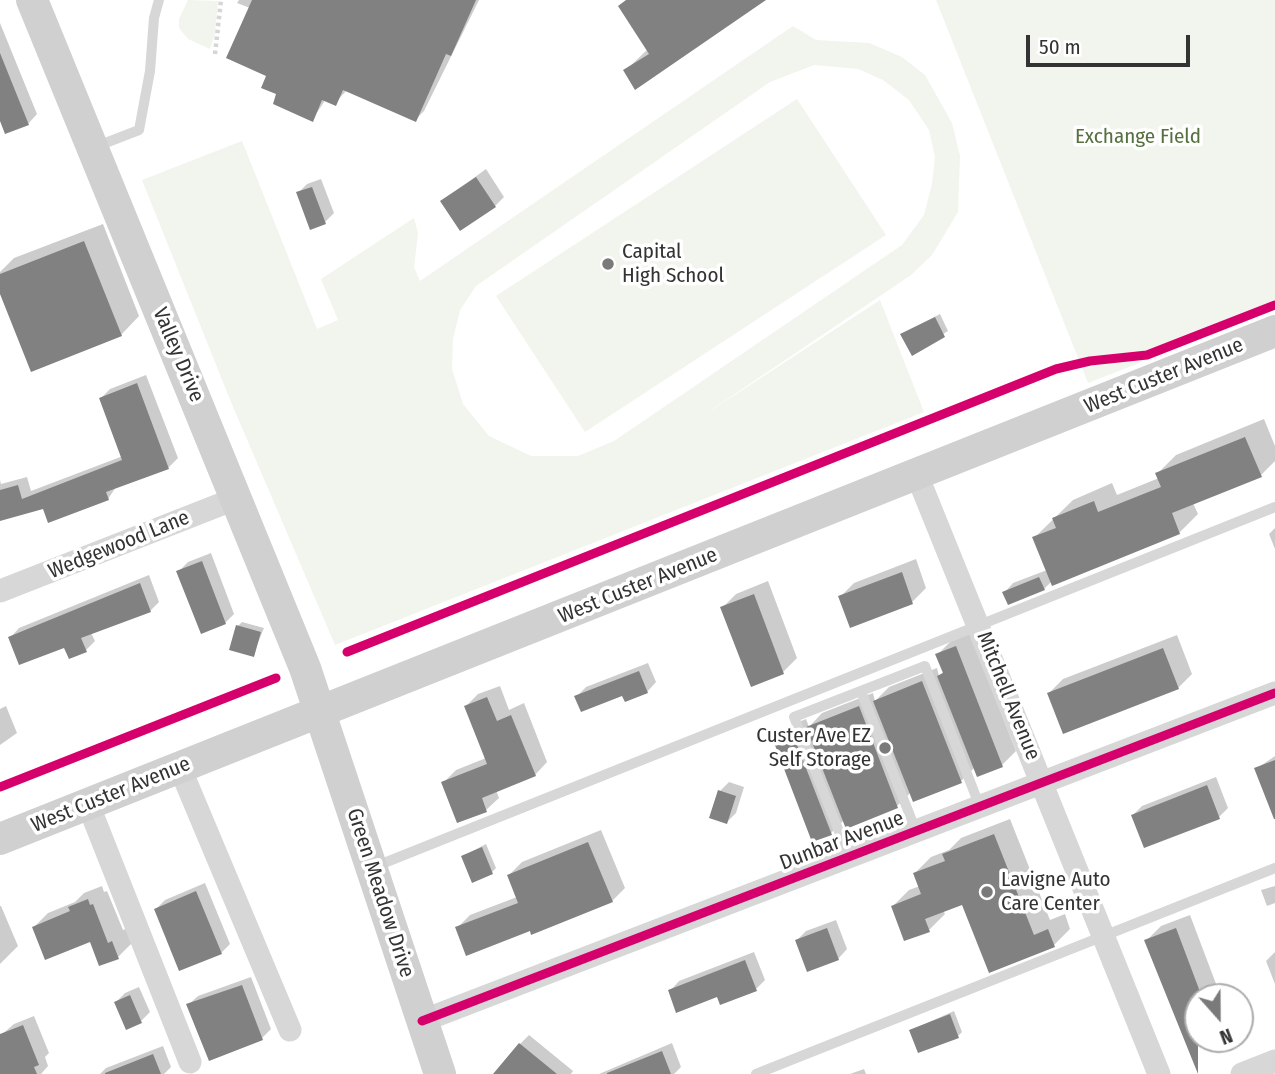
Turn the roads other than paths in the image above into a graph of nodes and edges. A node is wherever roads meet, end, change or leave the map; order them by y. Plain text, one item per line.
1 (32, 0) edge
2 (159, 0) edge
3 (92, 148) junction
4 (1275, 331) edge
5 (917, 475) junction
6 (237, 498) junction
7 (1275, 507) edge
8 (0, 591) edge
9 (979, 624) junction
10 (861, 691) junction
11 (1275, 693) edge
12 (321, 712) junction
13 (180, 768) junction
14 (1042, 783) junction
15 (88, 804) junction
16 (980, 807) junction
17 (915, 831) junction
18 (0, 839) edge
19 (849, 857) junction
20 (1275, 867) edge
21 (371, 868) junction
22 (1103, 935) junction
23 (422, 1021) junction
24 (290, 1030) dead end
25 (1275, 1061) edge
26 (190, 1062) dead end
27 (440, 1074) edge
28 (756, 1074) edge
29 (1159, 1074) edge
30 (1241, 1074) edge

1 - 3 main road, Valley Drive
2 - 3 lane
3 - 6 main road, Valley Drive
4 - 5 main road, West Custer Avenue
5 - 9 street, Mitchell Avenue
5 - 12 main road, West Custer Avenue
6 - 8 street, Wedgewood Lane
6 - 12 main road, Valley Drive
7 - 9 lane
9 - 14 street, Mitchell Avenue
9 - 21 lane
10 - 16 lane
10 - 17 lane
10 - 19 lane
11 - 14 street, Dunbar Avenue
12 - 13 main road, West Custer Avenue
12 - 21 main road, Green Meadow Drive
13 - 15 main road, West Custer Avenue
13 - 24 street
14 - 16 street, Dunbar Avenue
14 - 22 street, Mitchell Avenue
15 - 18 main road, West Custer Avenue
15 - 26 street
16 - 17 street, Dunbar Avenue
17 - 19 street, Dunbar Avenue
19 - 23 street, Dunbar Avenue
20 - 22 lane
21 - 23 main road, Green Meadow Drive
22 - 28 lane
22 - 29 street, Mitchell Avenue
23 - 27 main road, Green Meadow Drive
25 - 30 street

